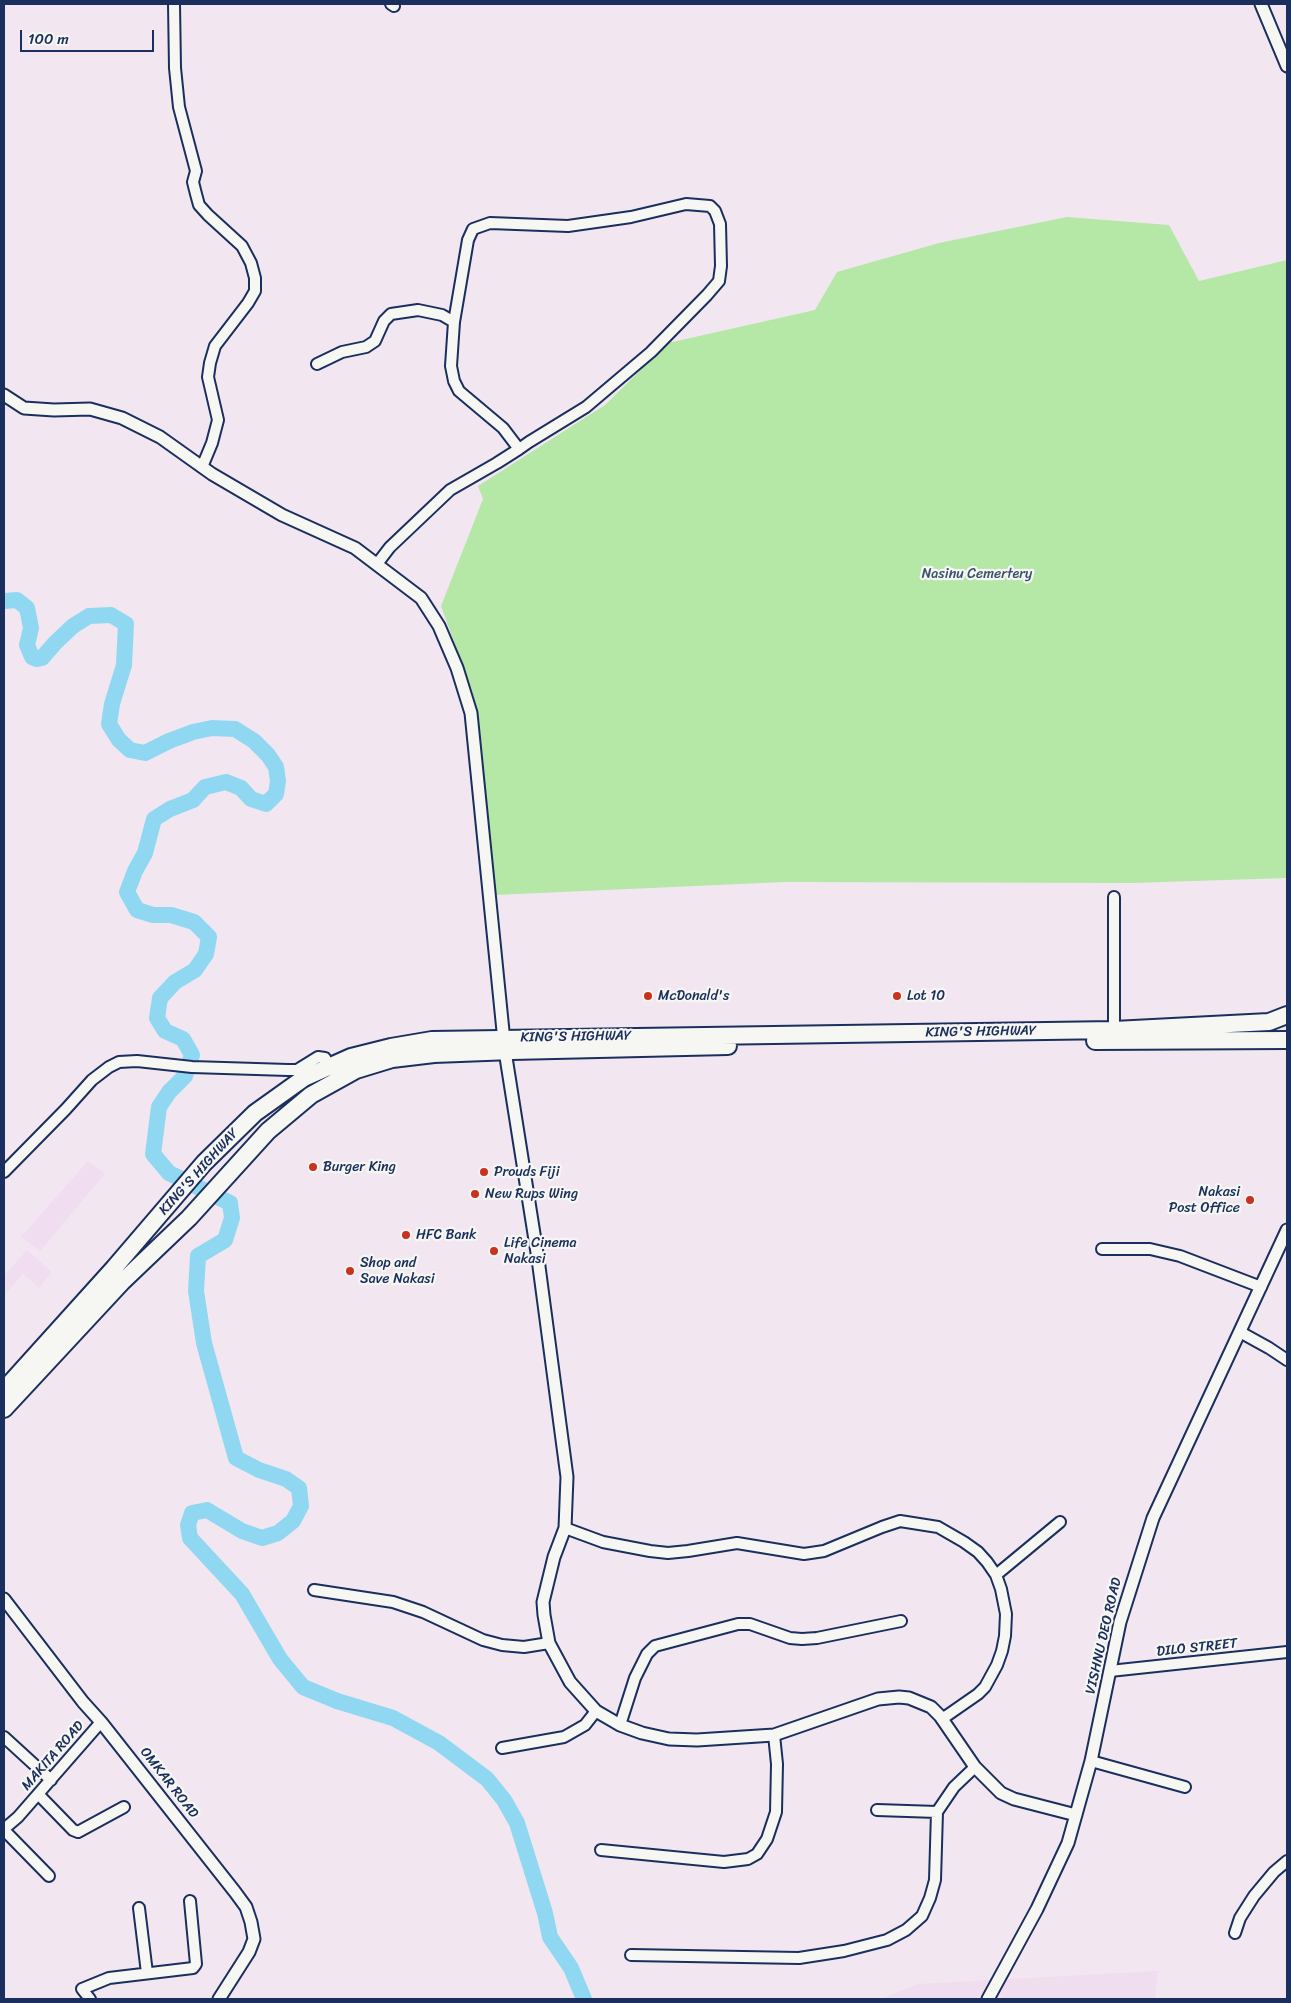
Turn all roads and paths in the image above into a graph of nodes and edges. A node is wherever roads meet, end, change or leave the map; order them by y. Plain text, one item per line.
1 (174, 4) edge
2 (1261, 4) edge
3 (1287, 66) edge
4 (454, 322) junction
5 (317, 364) dead end
6 (4, 395) edge
7 (519, 450) junction
8 (202, 467) junction
9 (377, 564) junction
10 (1114, 897) dead end
11 (1287, 1015) edge
12 (1114, 1030) junction
13 (1287, 1040) edge
14 (504, 1045) junction
15 (329, 1065) junction
16 (4, 1172) edge
17 (1287, 1230) edge
18 (1102, 1248) dead end
19 (1261, 1287) junction
20 (1240, 1332) junction
21 (1287, 1360) edge
22 (4, 1390) edge
23 (4, 1410) edge
24 (1060, 1522) dead end
25 (565, 1528) junction
26 (996, 1575) junction
27 (314, 1590) dead end
28 (4, 1598) edge
29 (901, 1621) dead end
30 (549, 1643) junction
31 (1287, 1652) edge
32 (1110, 1671) junction
33 (596, 1711) junction
34 (942, 1719) junction
35 (101, 1722) junction
36 (620, 1725) junction
37 (774, 1735) junction
38 (4, 1737) edge
39 (502, 1748) dead end
40 (1091, 1761) junction
41 (975, 1767) junction
42 (51, 1780) junction
43 (1184, 1787) dead end
44 (38, 1794) junction
45 (124, 1807) dead end
46 (877, 1810) dead end
47 (937, 1812) junction
48 (1076, 1815) junction
49 (4, 1829) edge
50 (601, 1850) dead end
51 (1287, 1861) edge
52 (49, 1876) dead end
53 (190, 1901) dead end
54 (139, 1908) dead end
55 (1236, 1933) dead end
56 (631, 1955) dead end
57 (147, 1973) junction
58 (90, 1999) edge
59 (220, 1999) edge
60 (988, 1999) edge

1 - 8 street
2 - 3 street
4 - 5 street
4 - 7 street
4 - 7 street
6 - 8 street
7 - 9 street
8 - 9 street
9 - 14 street
10 - 12 street
11 - 12 highway, KING'S HIGHWAY
12 - 14 highway, KING'S HIGHWAY
13 - 14 highway, KING'S HIGHWAY
14 - 15 highway, KING'S HIGHWAY
14 - 23 highway, KING'S HIGHWAY
14 - 25 street
15 - 16 street
15 - 22 highway, KING'S HIGHWAY
17 - 19 street, VISHNU DEO ROAD
18 - 19 street
19 - 20 street, VISHNU DEO ROAD
20 - 21 street
20 - 32 street, VISHNU DEO ROAD
24 - 26 street
25 - 26 street
25 - 30 street
26 - 34 street
27 - 30 street
28 - 35 street, OMKAR ROAD
29 - 36 street
30 - 33 street
31 - 32 street, DILO STREET
32 - 40 street, VISHNU DEO ROAD
33 - 36 street
33 - 39 street
34 - 37 street
34 - 41 street
35 - 42 street, MAKITA ROAD
35 - 59 street, OMKAR ROAD
36 - 37 street
37 - 50 street
38 - 42 street
40 - 43 street
40 - 48 street, VISHNU DEO ROAD
41 - 47 street
41 - 48 street
42 - 44 street, MAKITA ROAD
44 - 45 street
44 - 49 street, MAKITA ROAD
46 - 47 street
47 - 56 street
48 - 60 street, VISHNU DEO ROAD
49 - 52 street
51 - 55 street
53 - 57 street
54 - 57 street
57 - 58 street

